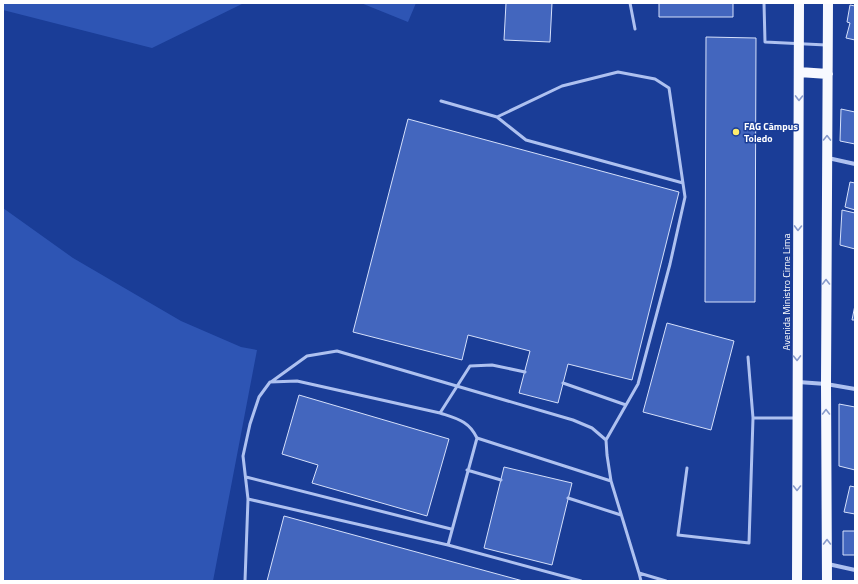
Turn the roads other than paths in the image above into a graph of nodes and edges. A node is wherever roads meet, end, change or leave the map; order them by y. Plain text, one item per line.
1 (630, 3) edge
2 (764, 3) edge
3 (799, 3) edge
4 (828, 3) edge
5 (635, 29) dead end
6 (799, 43) junction
7 (828, 45) junction
8 (799, 72) junction
9 (828, 74) junction
10 (440, 101) dead end
11 (497, 117) junction
12 (827, 158) junction
13 (855, 164) edge
14 (683, 183) junction
15 (748, 357) dead end
16 (525, 372) dead end
17 (270, 382) junction
18 (798, 382) junction
19 (563, 383) dead end
20 (826, 384) junction
21 (456, 386) junction
22 (855, 389) edge
23 (626, 405) junction
24 (440, 413) junction
25 (752, 418) junction
26 (798, 418) junction
27 (477, 438) junction
28 (606, 440) junction
29 (687, 468) dead end
30 (467, 470) junction
31 (246, 477) junction
32 (501, 480) dead end
33 (611, 481) junction
34 (568, 498) dead end
35 (248, 499) junction
36 (620, 515) junction
37 (451, 529) junction
38 (448, 545) junction
39 (827, 564) junction
40 (855, 570) edge
41 (639, 573) junction
42 (245, 581) edge
43 (579, 581) edge
44 (641, 581) edge
45 (666, 581) edge
46 (797, 581) edge
47 (827, 581) edge

1 - 5 lane
2 - 6 lane
3 - 6 main road, Avenida Ministro Cirne Lima
4 - 7 main road
6 - 7 lane
6 - 8 main road, Avenida Ministro Cirne Lima
7 - 9 main road
8 - 9 main road
8 -> 18 main road, Avenida Ministro Cirne Lima
12 -> 9 main road
10 - 11 lane
11 - 14 lane
11 - 14 lane
12 - 13 street
20 -> 12 main road
14 - 23 lane
15 - 25 lane
16 - 21 lane
17 - 21 lane
17 - 24 lane
17 - 31 lane
18 - 20 street
18 - 26 main road, Avenida Ministro Cirne Lima
19 - 23 lane
20 - 22 street
39 -> 20 main road
21 - 24 lane
21 - 28 lane
23 - 28 lane
24 - 27 lane
25 - 26 lane
25 - 29 lane
26 -> 46 main road, Avenida Ministro Cirne Lima
27 - 30 lane
27 - 33 lane
28 - 33 lane
30 - 32 lane
30 - 37 lane
31 - 35 lane
31 - 37 lane
33 - 36 lane
34 - 36 lane
35 - 38 lane
35 - 42 lane
36 - 41 lane
37 - 38 lane
38 - 43 lane
39 - 40 street
39 - 47 main road
41 - 44 lane
41 - 45 lane

